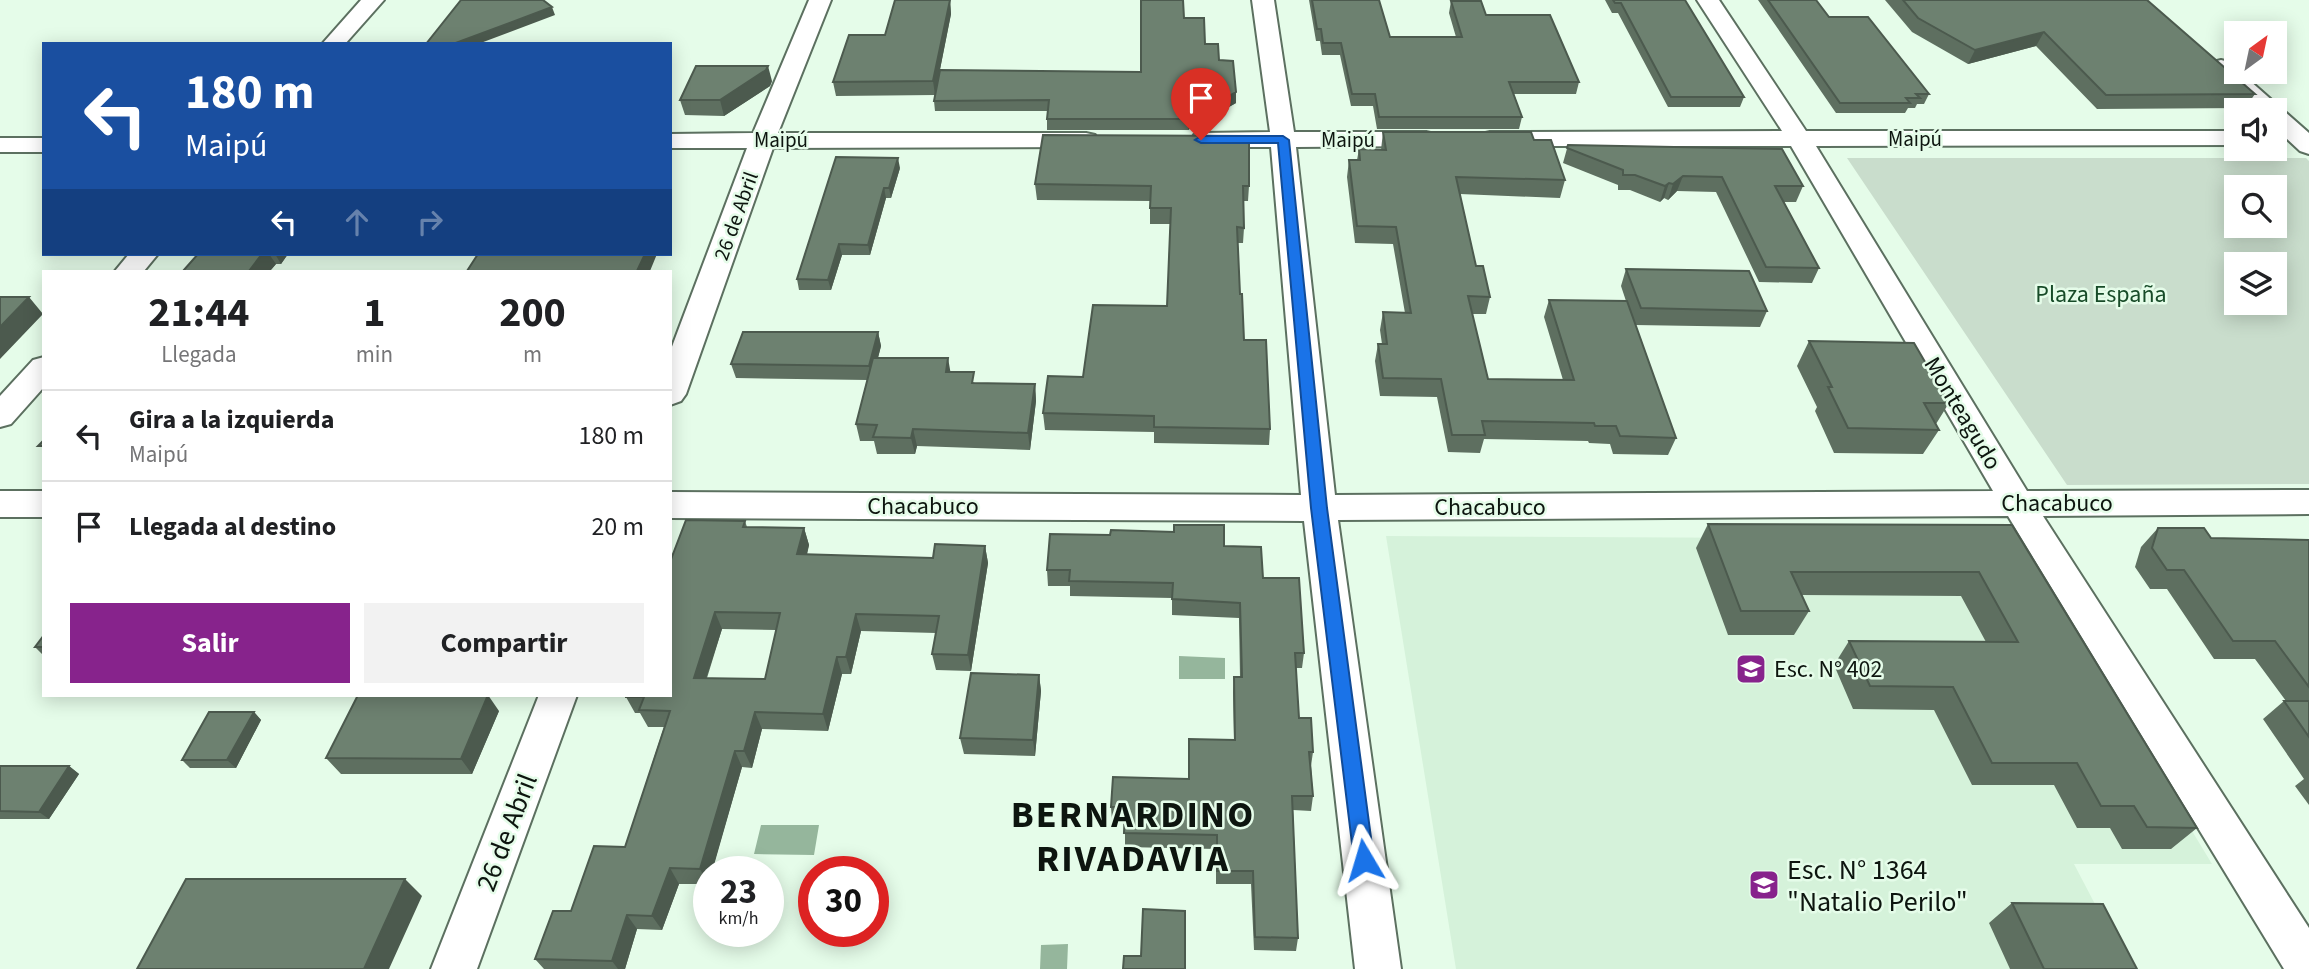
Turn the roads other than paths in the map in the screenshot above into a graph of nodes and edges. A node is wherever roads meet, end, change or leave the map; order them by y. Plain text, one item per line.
1 (373, 0) edge
2 (820, 0) edge
3 (1263, 0) edge
4 (1708, 0) edge
5 (335, 42) edge
6 (2207, 55) edge
7 (2255, 98) edge
8 (2287, 125) edge
9 (2224, 138) edge
10 (1799, 139) junction
11 (2287, 139) edge
12 (764, 140) junction
13 (1105, 140) edge
14 (1174, 140) edge
15 (1283, 140) junction
16 (672, 141) edge
17 (2306, 141) edge
18 (0, 145) edge
19 (42, 145) edge
20 (142, 256) edge
21 (129, 270) edge
22 (42, 369) edge
23 (672, 389) edge
24 (0, 416) edge
25 (2309, 502) edge
26 (2017, 503) junction
27 (0, 504) edge
28 (42, 504) edge
29 (672, 505) edge
30 (1319, 508) junction
31 (557, 697) edge
32 (2309, 968) edge
33 (454, 969) edge
34 (1378, 969) edge

1 - 5 street
2 - 12 street, 26 de Abril
3 - 15 street
4 - 10 street, Monteagudo
6 - 7 street
8 - 17 street
9 - 10 street, Maipú
10 - 15 street, Maipú
10 - 26 street, Monteagudo
11 - 17 street
12 - 13 street, Maipú
12 - 16 street, Maipú
12 - 23 street, 26 de Abril
14 - 15 street, Maipú
15 - 30 street
18 - 19 street
20 - 21 street
22 - 24 street
25 - 26 street, Chacabuco
26 - 30 street, Chacabuco
26 - 32 street, Monteagudo
27 - 28 street
29 - 30 street, Chacabuco
30 - 34 street
31 - 33 street, 26 de Abril

